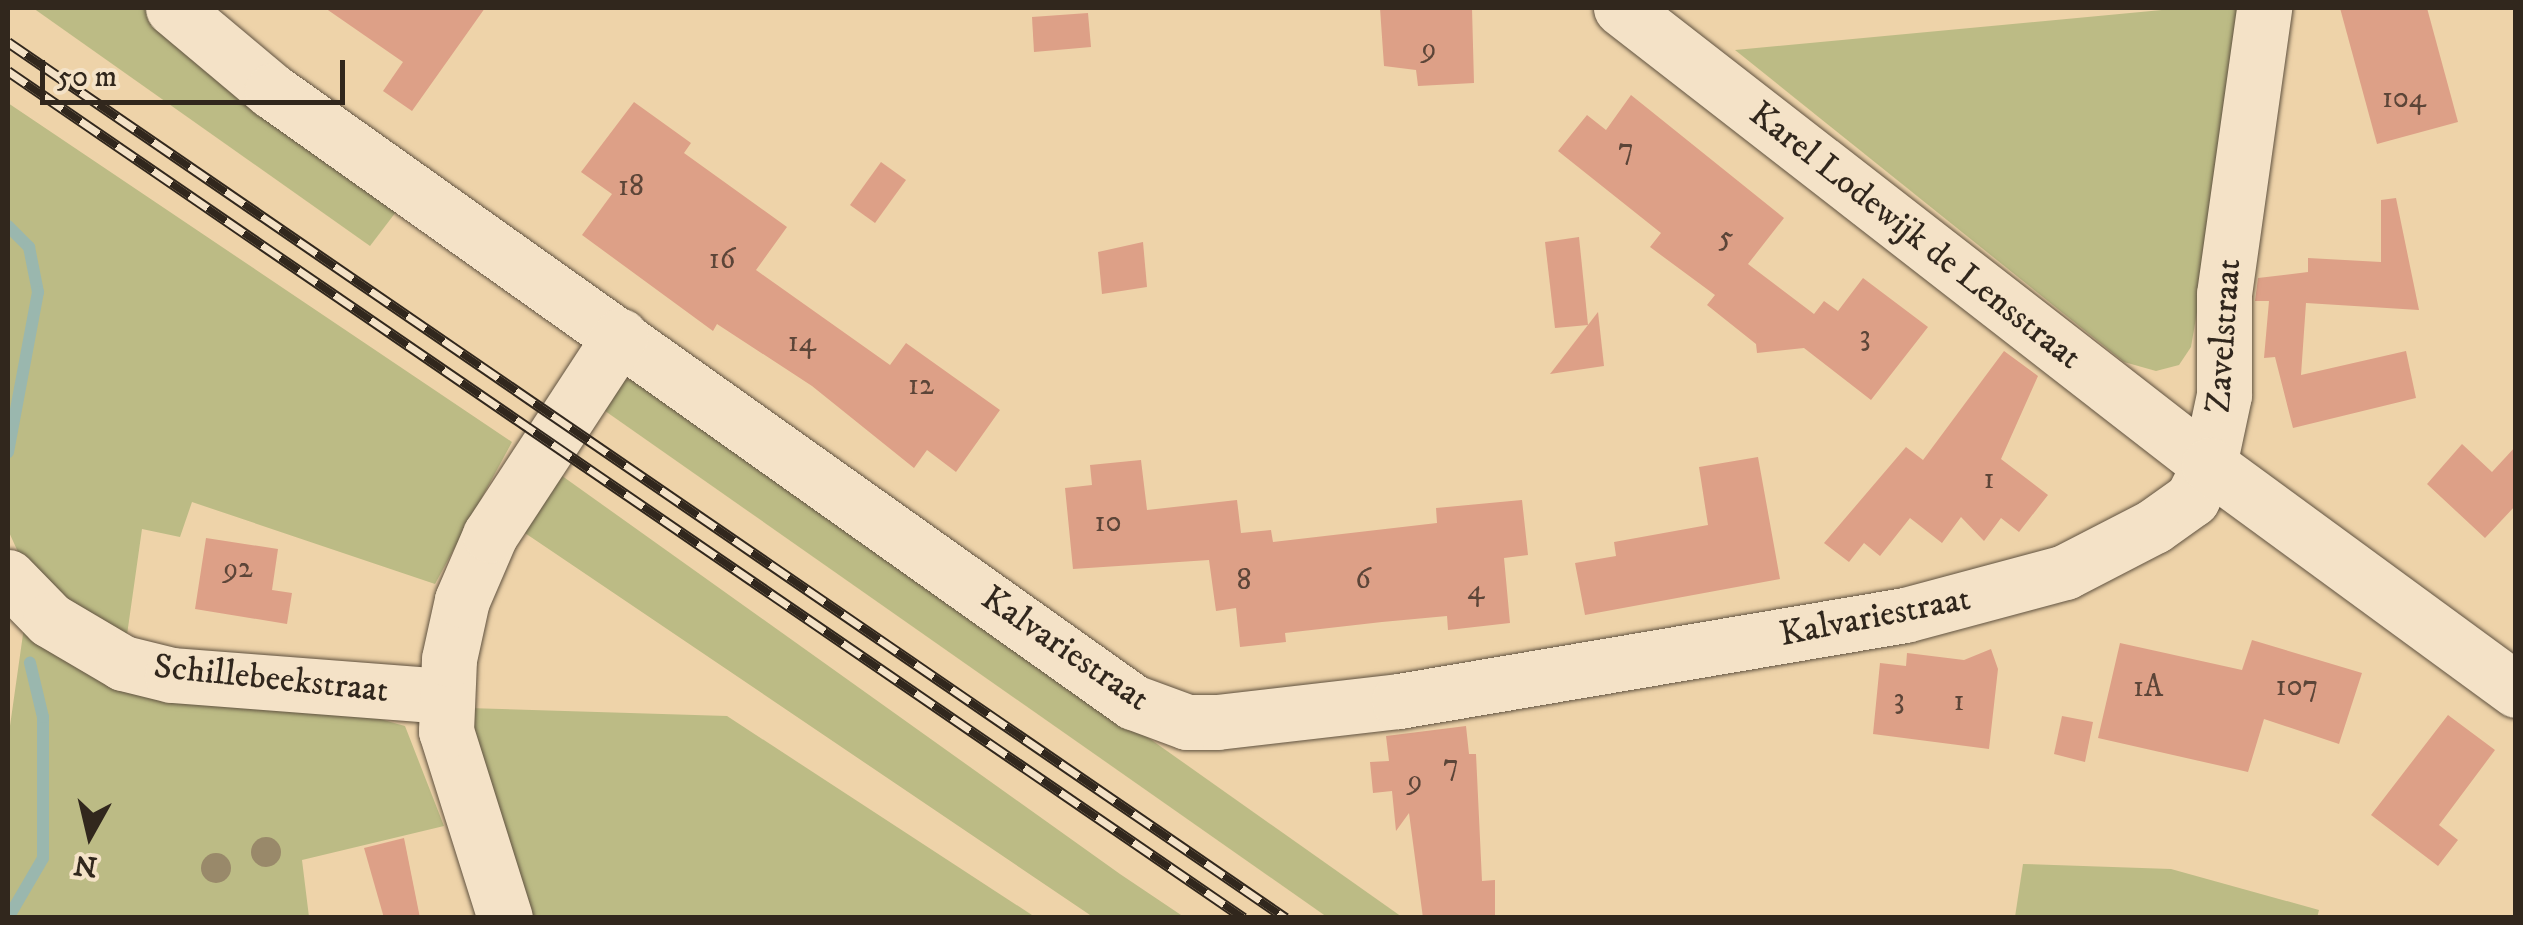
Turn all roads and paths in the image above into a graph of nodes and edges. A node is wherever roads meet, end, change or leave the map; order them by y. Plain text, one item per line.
1 (173, 8) edge
2 (1622, 8) edge
3 (2264, 8) edge
4 (620, 336) junction
5 (2209, 465) junction
6 (8, 577) edge
7 (2516, 690) edge
8 (445, 696) junction
9 (505, 918) edge

1 - 4 street, Kalvariestraat
2 - 5 street, Karel Lodewijk de Lensstraat
3 - 5 street, Zavelstraat
4 - 5 street, Kalvariestraat
4 - 8 street
5 - 7 street
6 - 8 street, Schillebeekstraat
8 - 9 street

